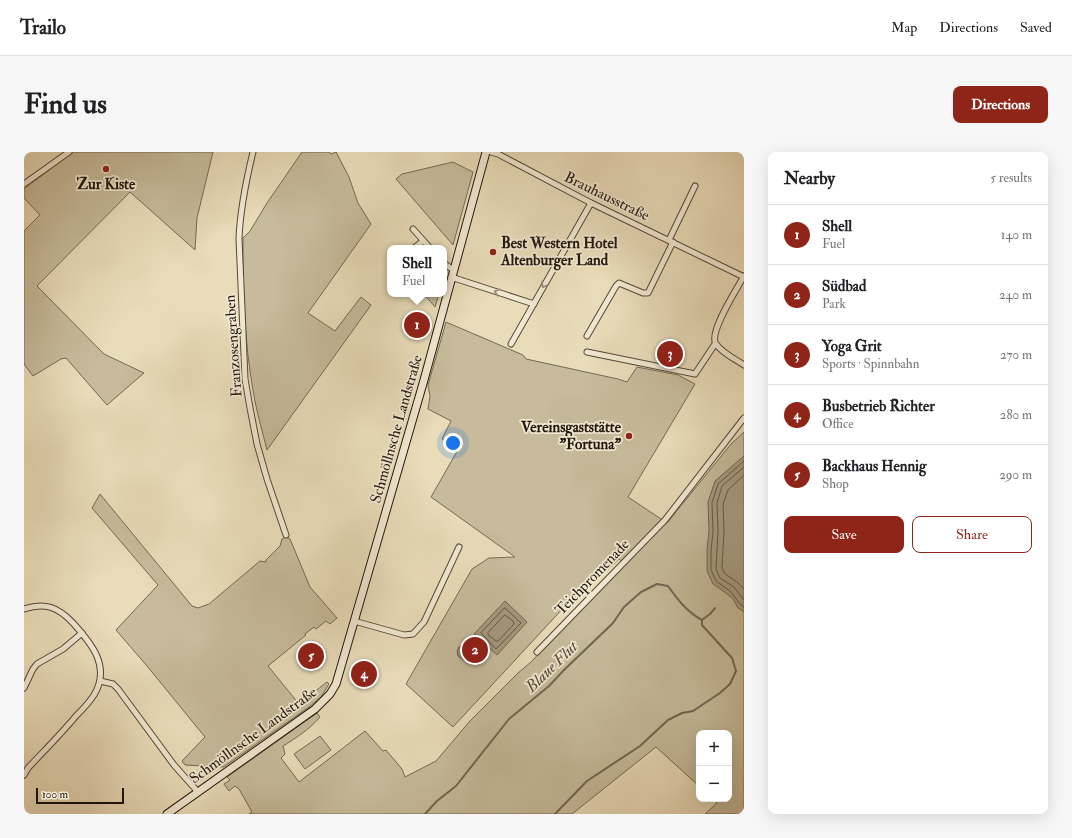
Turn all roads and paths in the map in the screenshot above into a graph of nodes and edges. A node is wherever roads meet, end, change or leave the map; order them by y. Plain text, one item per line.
1 (253, 152) edge
2 (486, 152) edge
3 (491, 152) edge
4 (67, 153) edge
5 (24, 184) edge
6 (695, 186) dead end
7 (591, 203) junction
8 (413, 229) dead end
9 (423, 241) junction
10 (671, 241) junction
11 (418, 245) edge
12 (427, 245) edge
13 (447, 267) edge
14 (452, 274) junction
15 (744, 277) edge
16 (447, 293) edge
17 (446, 297) edge
18 (534, 304) junction
19 (587, 336) dead end
20 (511, 344) dead end
21 (715, 344) junction
22 (587, 352) dead end
23 (744, 365) edge
24 (744, 418) edge
25 (286, 535) dead end
26 (459, 547) dead end
27 (24, 609) edge
28 (354, 621) junction
29 (82, 632) junction
30 (537, 652) dead end
31 (100, 681) junction
32 (24, 688) edge
33 (24, 775) edge
34 (198, 792) junction
35 (167, 814) edge

1 - 25 street, Franzosengraben
2 - 14 main road, Schmöllnsche Landstraße
3 - 7 street, Brauhausstraße
4 - 5 street
6 - 10 street
7 - 10 street, Brauhausstraße
7 -> 18 street
8 - 9 street
9 - 11 street
9 - 12 street
10 - 15 street, Brauhausstraße
10 - 19 street
13 - 14 street
14 - 16 main road, Schmöllnsche Landstraße
18 -> 14 street
15 - 21 street
17 - 28 main road, Schmöllnsche Landstraße
18 - 20 street
21 - 22 street
21 - 23 street
24 - 30 street, Teichpromenade
26 - 28 street
27 - 29 street
28 - 34 main road, Schmöllnsche Landstraße
29 - 31 street
29 - 32 street
31 - 33 street
31 - 34 street
34 - 35 main road, Schmöllnsche Landstraße

